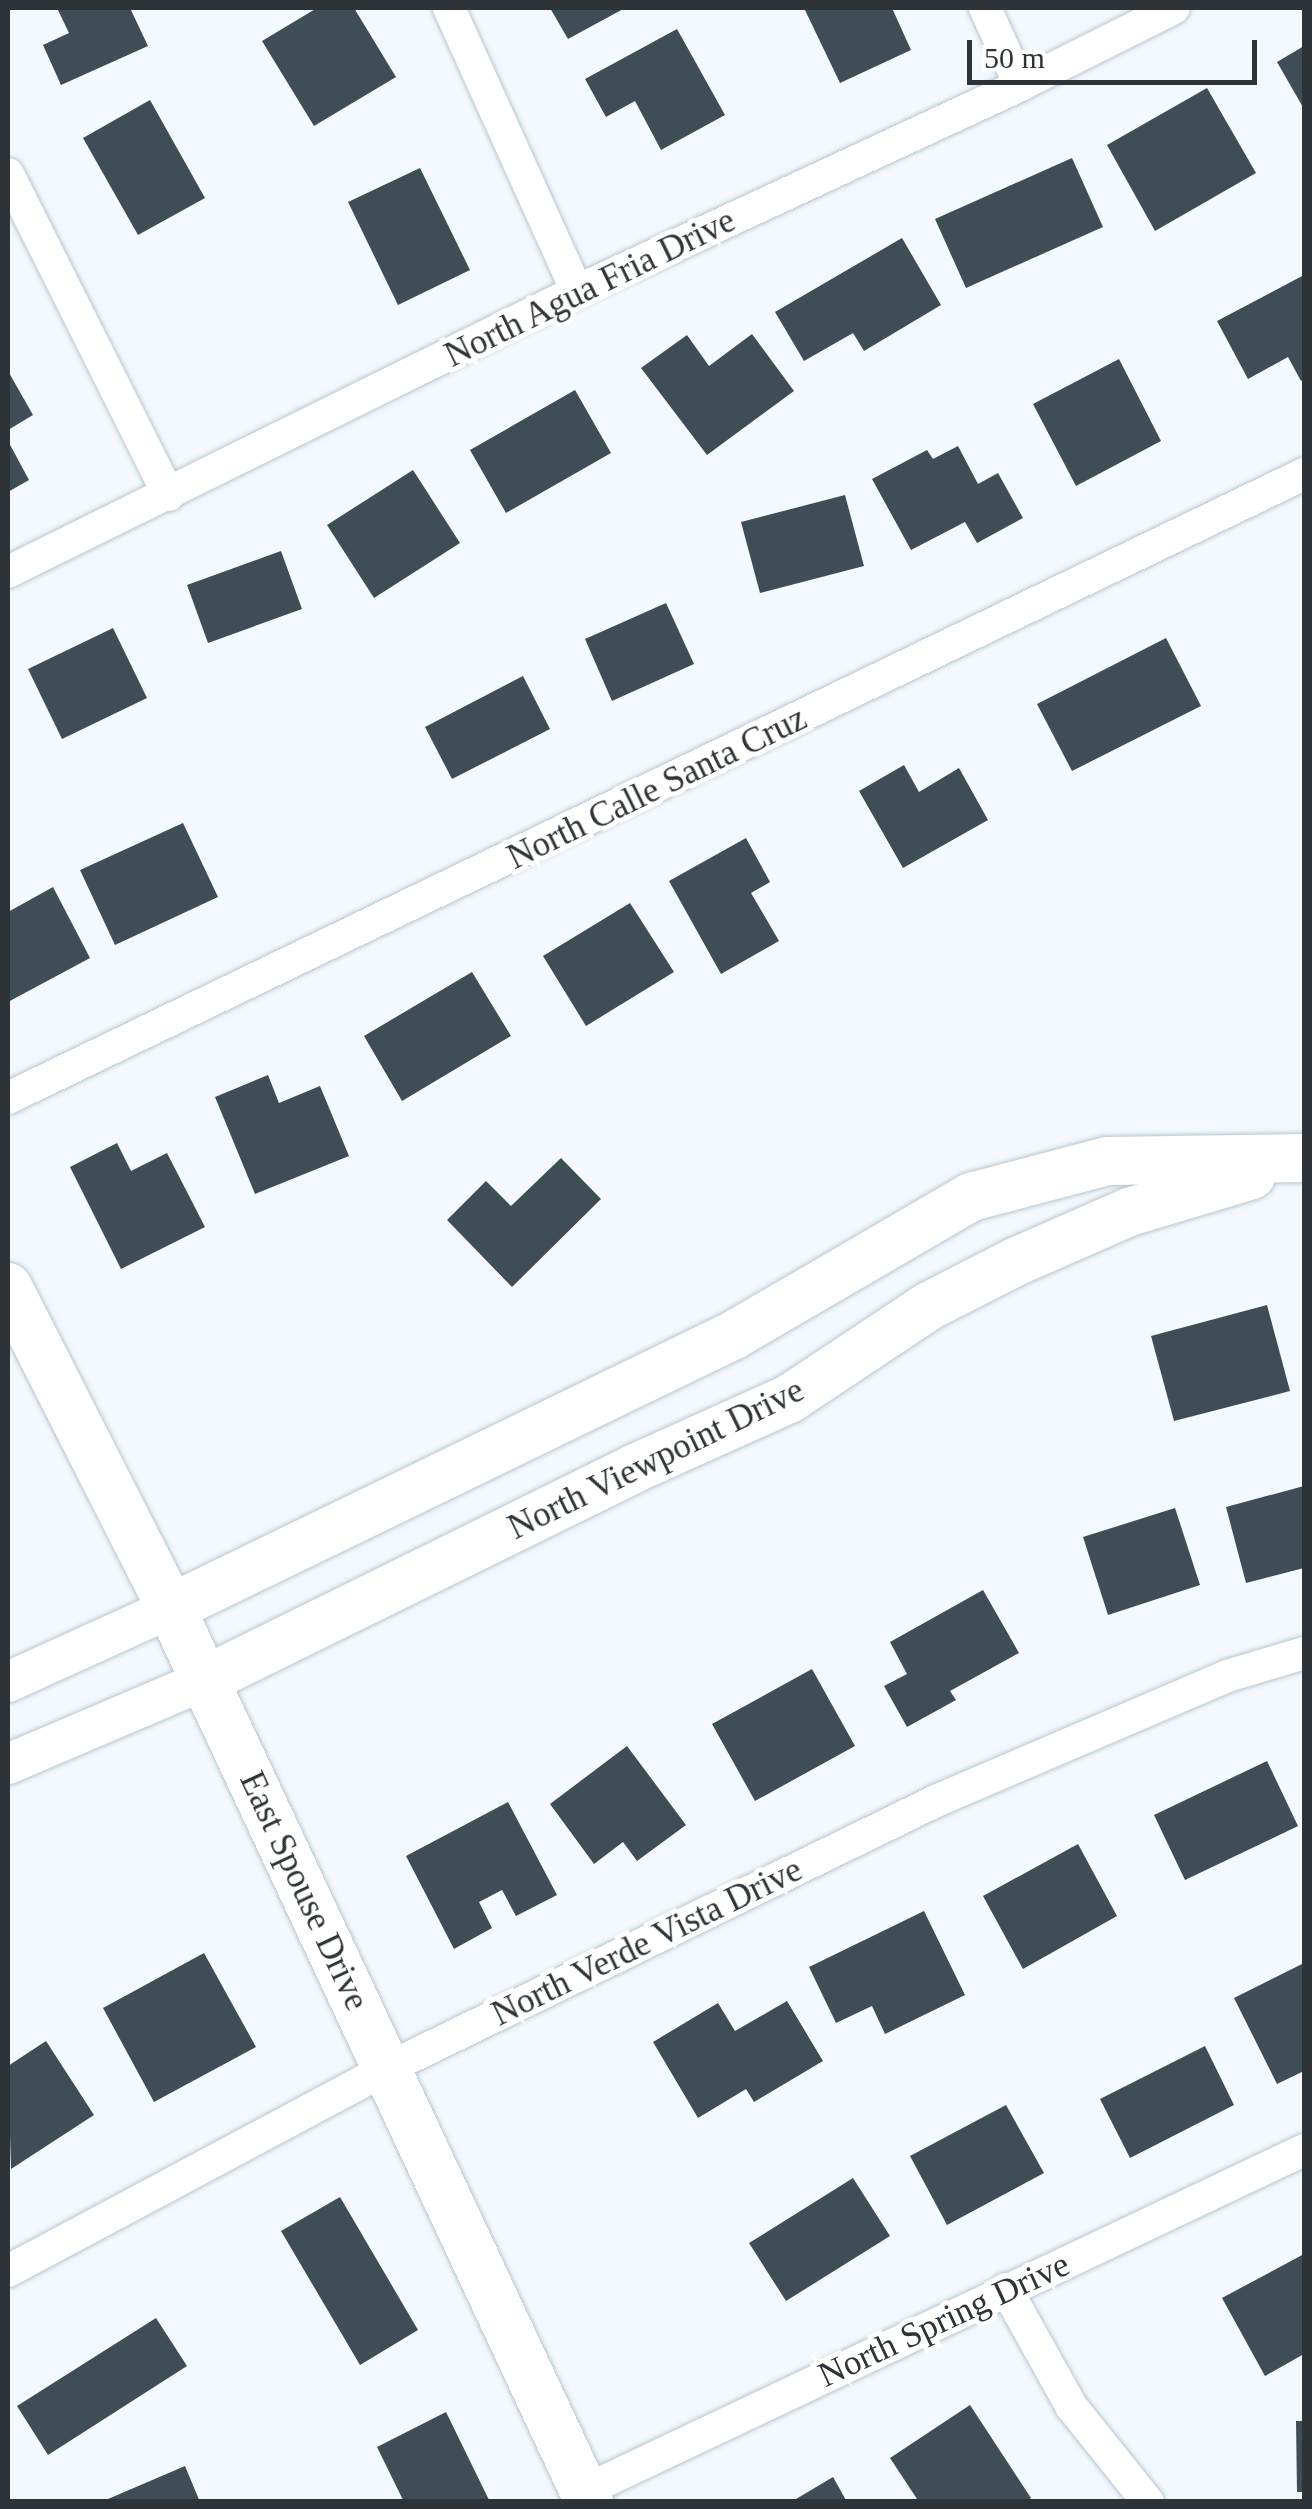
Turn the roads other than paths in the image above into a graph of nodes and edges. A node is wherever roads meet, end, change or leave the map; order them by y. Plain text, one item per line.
1 (449, 8) edge
2 (985, 8) edge
3 (1174, 8) edge
4 (1020, 85) junction
5 (8, 174) edge
6 (577, 291) junction
7 (1304, 474) edge
8 (169, 494) junction
9 (8, 572) edge
10 (8, 1098) edge
11 (1304, 1159) edge
12 (8, 1287) edge
13 (171, 1608) junction
14 (1304, 1654) edge
15 (204, 1680) junction
16 (8, 1682) edge
17 (8, 1764) edge
18 (386, 2068) junction
19 (1304, 2150) edge
20 (8, 2271) edge
21 (1006, 2290) junction
22 (587, 2496) edge
23 (1148, 2502) edge

1 - 6 street
2 - 4 street
3 - 4 street, North Agua Fria Drive
4 - 6 street, North Agua Fria Drive
5 - 8 street
6 - 8 street, North Agua Fria Drive
7 - 10 street, North Calle Santa Cruz
8 - 9 street, North Agua Fria Drive
11 - 13 main road, North Viewpoint Drive
11 - 15 main road, North Viewpoint Drive
12 - 13 main road, East Spouse Drive
13 - 15 main road, East Spouse Drive
13 - 16 street, North Viewpoint Drive
14 - 18 street, North Verde Vista Drive
15 - 17 street, North Viewpoint Drive
15 - 18 main road, East Spouse Drive
18 - 20 street, North Verde Vista Drive
18 - 22 main road, East Spouse Drive
19 - 21 street, North Spring Drive
21 - 22 street, North Spring Drive
21 - 23 street

